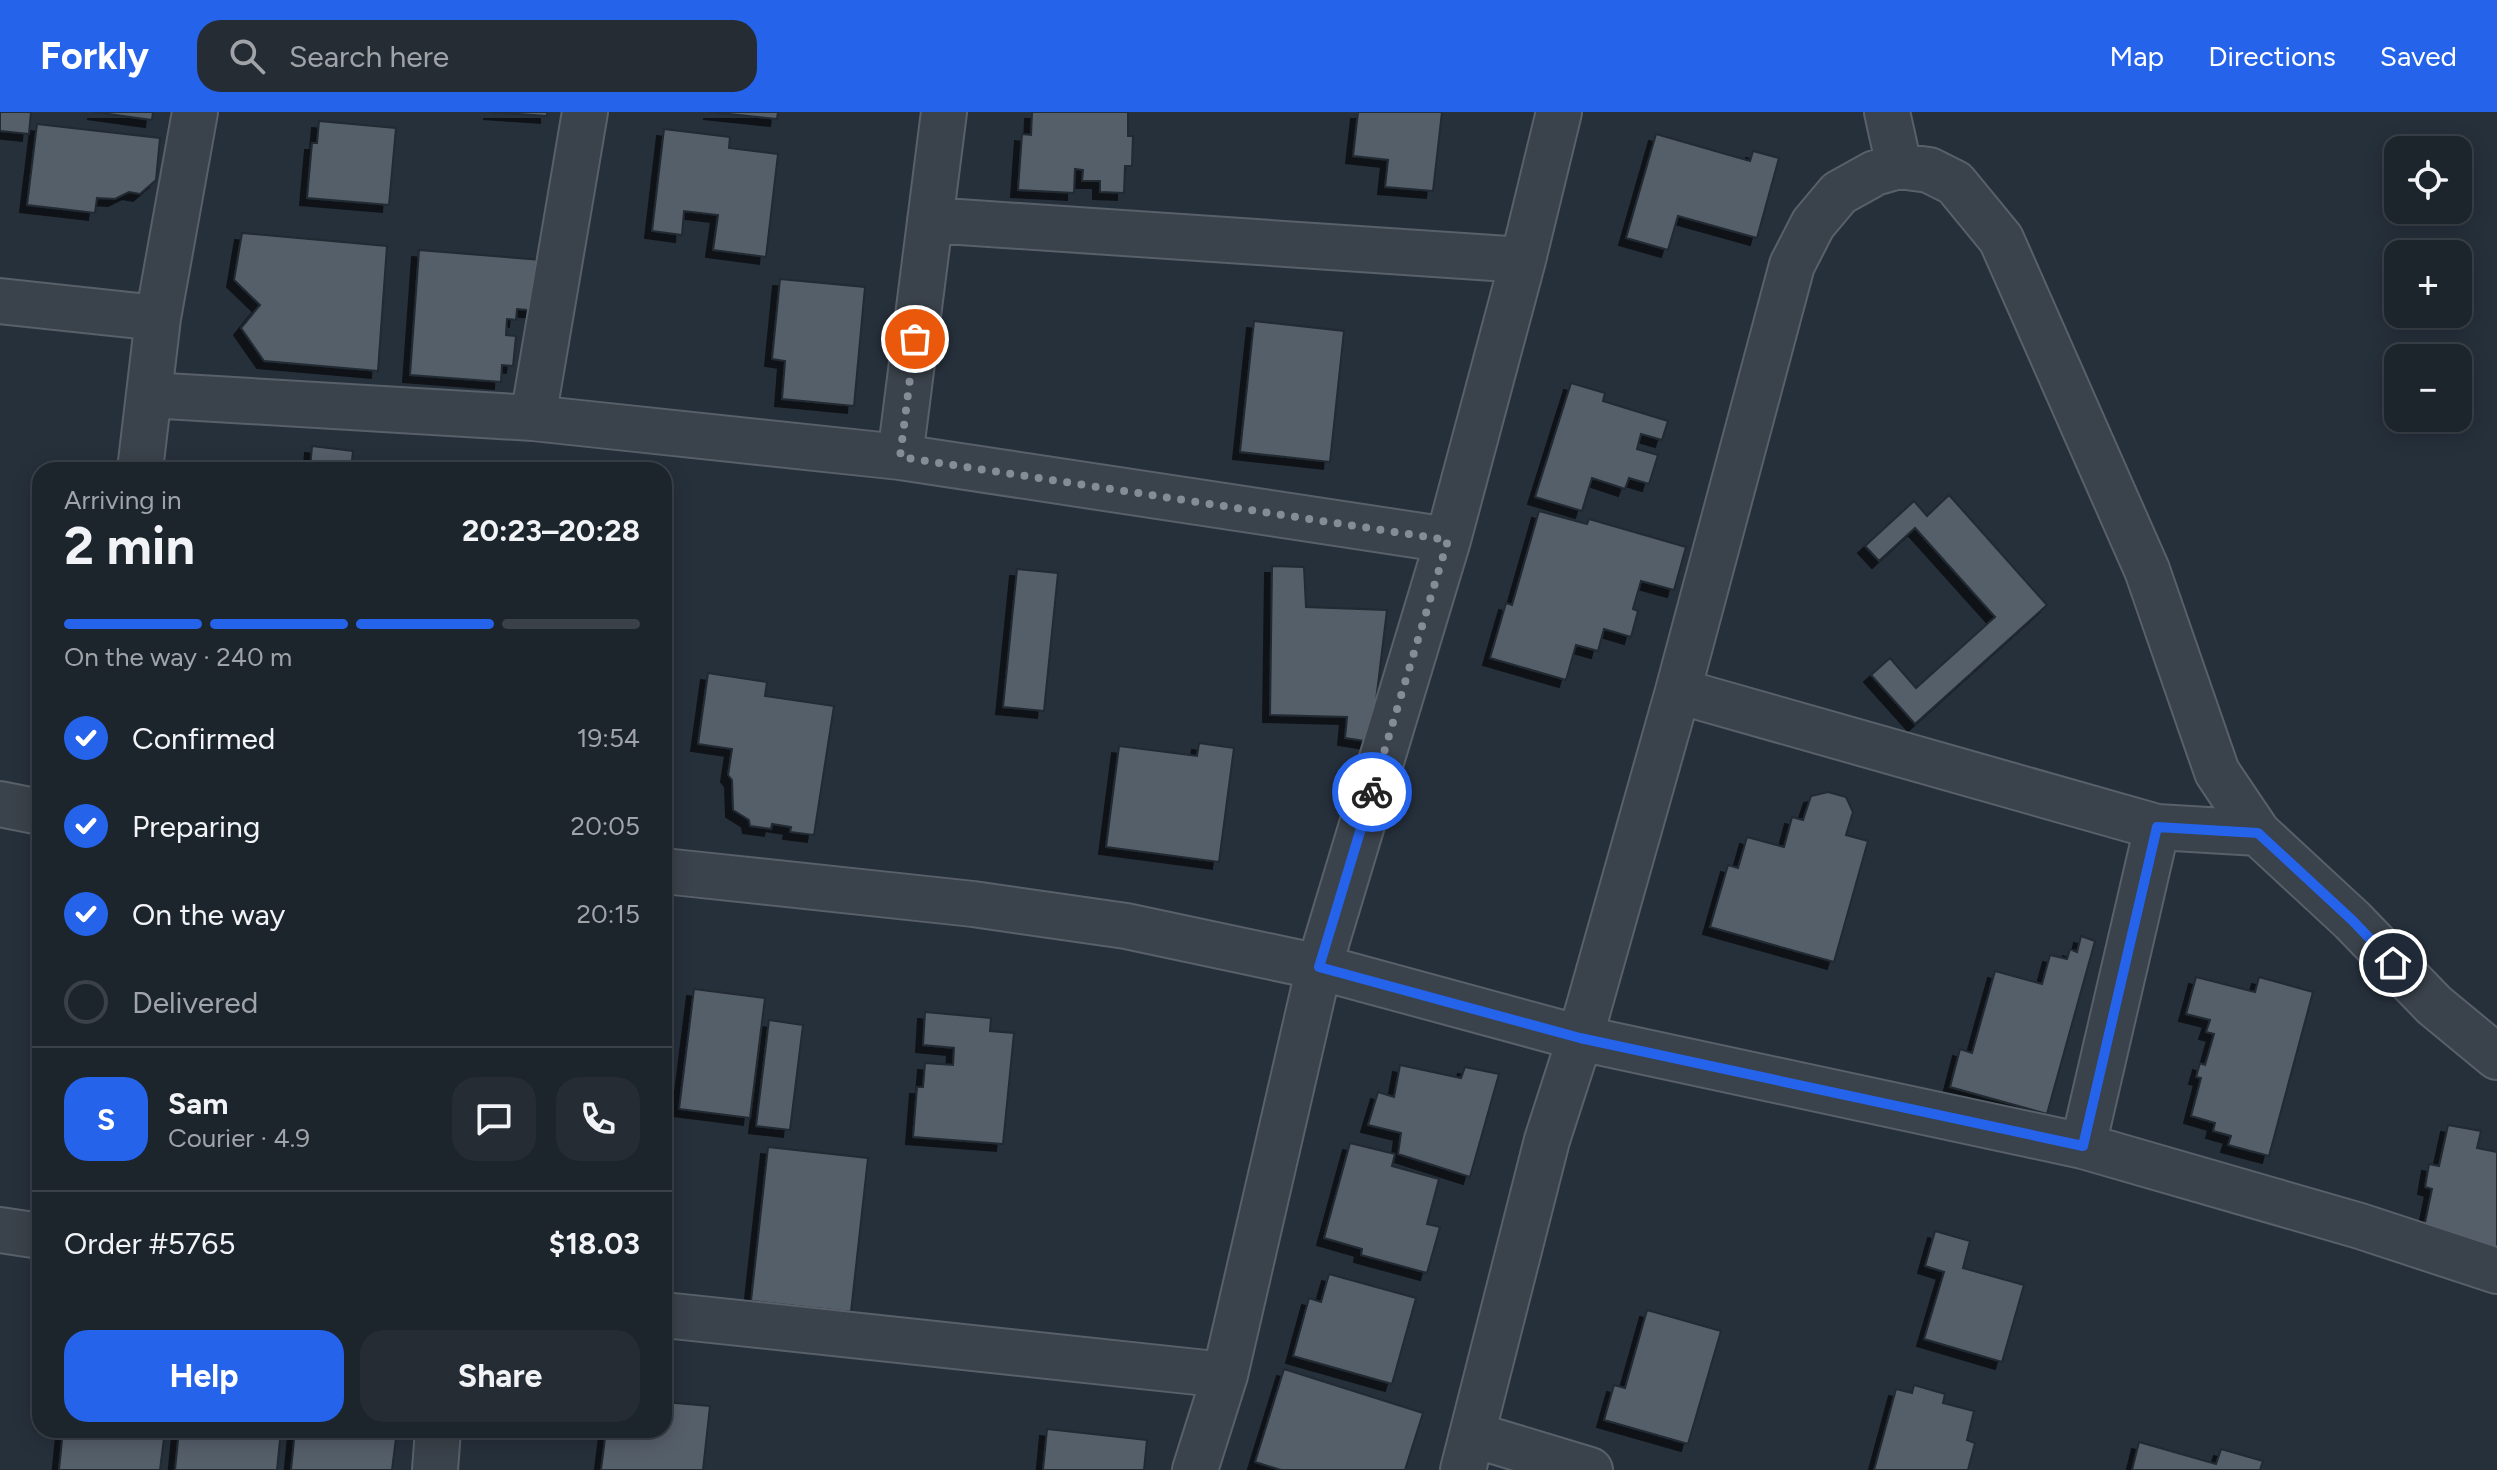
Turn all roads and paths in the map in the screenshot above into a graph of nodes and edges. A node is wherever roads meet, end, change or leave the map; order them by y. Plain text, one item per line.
1 (195, 112) edge
2 (585, 112) edge
3 (944, 112) edge
4 (1559, 112) edge
5 (1887, 112) edge
6 (1899, 166) junction
7 (930, 220) junction
8 (1523, 260) junction
9 (0, 301) edge
10 (158, 318) junction
11 (149, 395) junction
12 (533, 418) junction
13 (900, 457) junction
14 (141, 462) edge
15 (1448, 540) junction
16 (1678, 691) junction
17 (0, 804) edge
18 (32, 810) edge
19 (2157, 827) junction
20 (2258, 833) junction
21 (672, 872) edge
22 (1319, 967) junction
23 (1580, 1038) junction
24 (2497, 1057) edge
25 (2083, 1146) junction
26 (0, 1230) edge
27 (32, 1235) edge
28 (2497, 1271) edge
29 (672, 1316) edge
30 (1225, 1375) junction
31 (437, 1438) edge
32 (1468, 1452) edge
33 (435, 1470) edge
34 (1195, 1470) edge
35 (1590, 1470) edge

1 - 10 street
2 - 12 street
3 - 7 street
4 - 8 street
5 - 6 street
6 - 16 street
6 - 20 street
7 - 8 street
7 - 13 street
8 - 15 street
9 - 10 street
10 - 11 street
11 - 12 street
11 - 14 street
12 - 13 street
13 - 15 street
15 - 22 street
16 - 19 street
16 - 23 street
17 - 18 street
19 - 20 street
19 - 25 street
20 - 24 street
21 - 22 street
22 - 23 street
22 - 30 street
23 - 25 street
23 - 32 street
25 - 28 street
26 - 27 street
29 - 30 street
30 - 34 street
31 - 33 street
32 - 35 street

